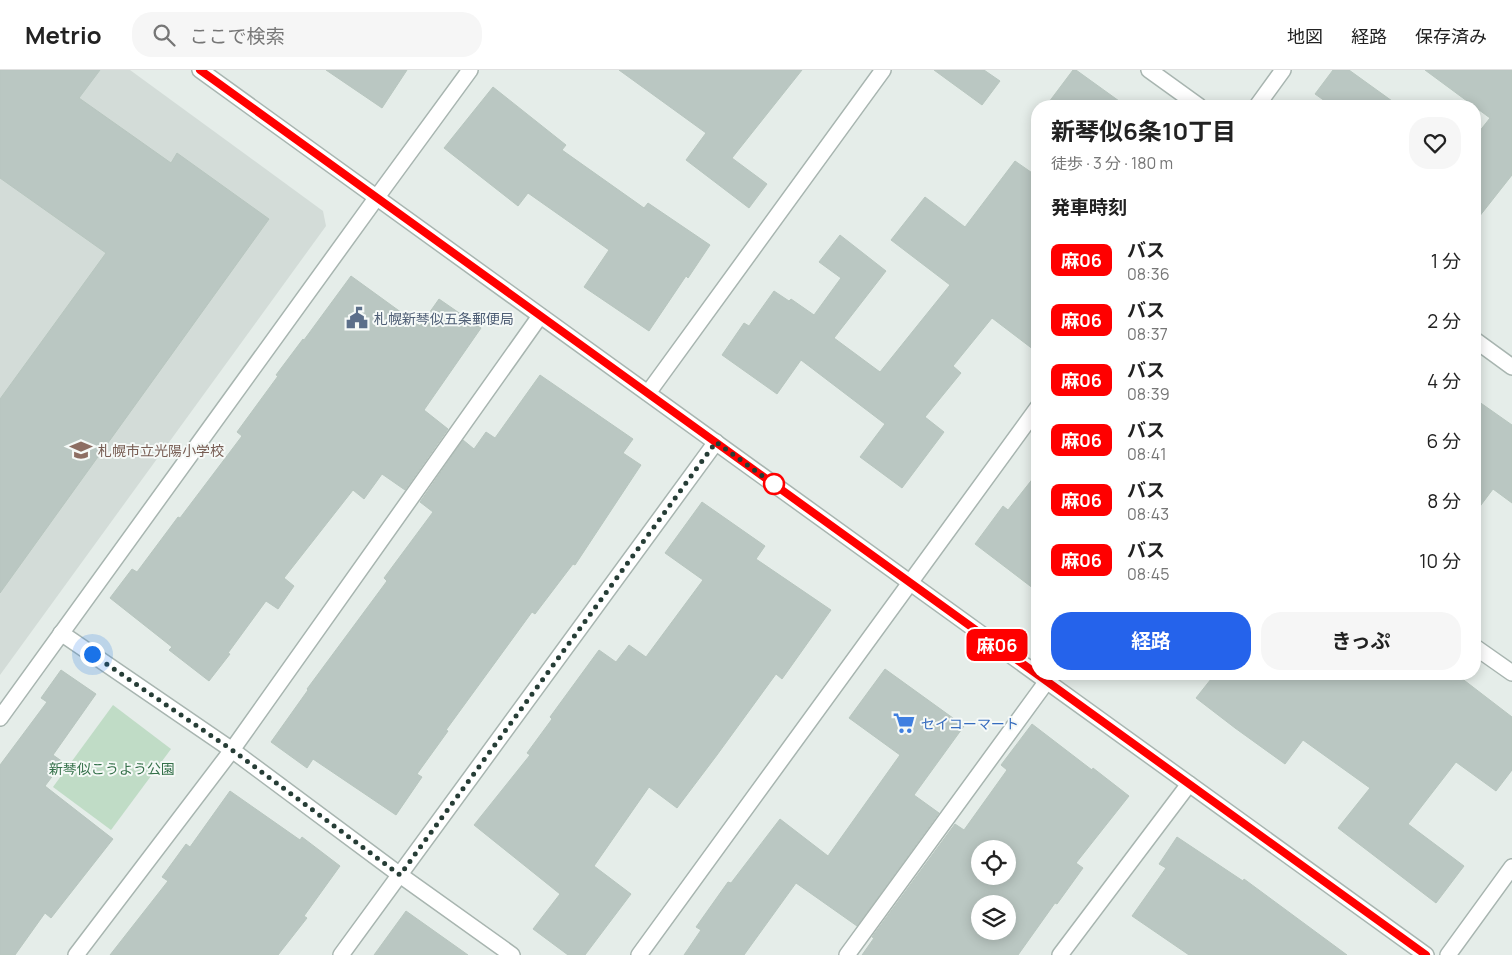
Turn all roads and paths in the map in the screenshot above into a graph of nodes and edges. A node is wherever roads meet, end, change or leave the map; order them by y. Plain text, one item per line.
1 (200, 70) edge
2 (470, 70) edge
3 (883, 70) edge
4 (1149, 70) edge
5 (1284, 70) edge
6 (1192, 100) edge
7 (1262, 100) edge
8 (376, 197) junction
9 (540, 316) junction
10 (1481, 344) edge
11 (1512, 367) edge
12 (648, 393) junction
13 (1031, 417) edge
14 (716, 442) junction
15 (910, 582) junction
16 (61, 632) junction
17 (1481, 651) edge
18 (1031, 670) edge
19 (1512, 673) edge
20 (1046, 681) joint
21 (0, 718) edge
22 (232, 750) junction
23 (1189, 784) junction
24 (1512, 867) edge
25 (400, 875) junction
26 (76, 955) edge
27 (341, 955) edge
28 (512, 955) edge
29 (639, 955) edge
30 (847, 955) edge
31 (1060, 955) edge
32 (1426, 955) edge
33 (1448, 955) edge

1 - 8 street
2 - 8 street
3 - 12 street
4 - 6 street
5 - 7 street
8 - 9 street
8 - 16 street
9 - 12 street
9 - 22 street
10 - 11 street
12 - 14 street
13 - 15 street
14 - 15 street
14 - 25 street
15 - 18 street
15 - 29 street
16 - 21 street
16 - 22 street
17 - 19 street
20 - 23 street
20 - 30 street
22 - 25 street
22 - 26 street
23 - 31 street
23 - 32 street
24 - 33 street
25 - 27 street
25 - 28 street

